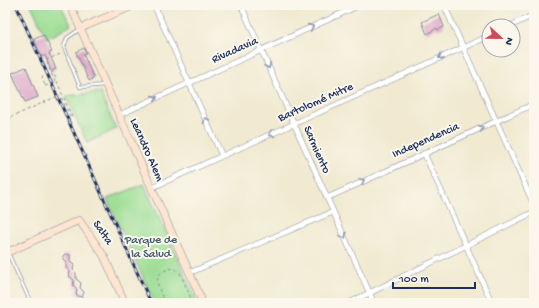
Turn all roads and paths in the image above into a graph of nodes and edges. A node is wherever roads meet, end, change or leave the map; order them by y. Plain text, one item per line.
1 (70, 5) edge
2 (135, 5) edge
3 (154, 5) edge
4 (241, 5) edge
5 (360, 5) edge
6 (444, 5) edge
7 (534, 15) edge
8 (521, 21) edge
9 (81, 28) junction
10 (481, 40) edge
11 (463, 48) junction
12 (261, 50) junction
13 (66, 52) junction
14 (51, 73) junction
15 (43, 77) dead end
16 (189, 83) junction
17 (106, 85) junction
18 (534, 104) edge
19 (119, 115) junction
20 (5, 120) edge
21 (496, 121) junction
22 (294, 124) junction
23 (424, 153) junction
24 (222, 156) junction
25 (151, 188) junction
26 (327, 198) junction
27 (533, 202) edge
28 (333, 212) junction
29 (534, 212) edge
30 (466, 245) junction
31 (6, 251) edge
32 (189, 273) junction
33 (370, 293) junction
34 (31, 303) edge
35 (125, 303) edge
36 (165, 303) edge
37 (193, 303) edge
38 (203, 303) edge
39 (348, 303) edge
40 (374, 303) edge
41 (492, 303) edge

1 - 9 street, Leandro Alem
2 - 9 street
3 - 16 street
4 - 12 street, Sarmiento
12 -> 5 street, Rivadavia
6 - 11 street
7 - 8 street
9 - 13 lane
9 - 17 street, Leandro Alem
10 - 11 street, Bartolomé Mitre
11 - 21 street
11 -> 22 street, Bartolomé Mitre
12 - 16 street, Rivadavia
12 -> 22 street, Sarmiento
13 - 14 path
13 - 17 lane
14 - 15 path, bridge
14 - 20 path, bridge
19 -> 16 street, Rivadavia
24 -> 16 street
17 - 19 street, Leandro Alem
18 - 21 street, Independencia
19 - 25 street, Leandro Alem
23 -> 21 street, Independencia
21 - 27 street
22 -> 24 street, Bartolomé Mitre
22 - 26 street, Sarmiento
26 -> 23 street, Independencia
23 - 30 street
24 - 25 street, Bartolomé Mitre
25 - 32 street, Leandro Alem
26 - 28 street, Sarmiento
28 - 32 street
28 -> 33 street, Sarmiento
29 - 30 street
30 - 33 street
30 - 41 street
31 - 34 lane
31 - 35 street, Salta
32 - 38 street, Leandro Alem
33 - 39 street
33 - 40 street, Sarmiento
36 - 37 path

